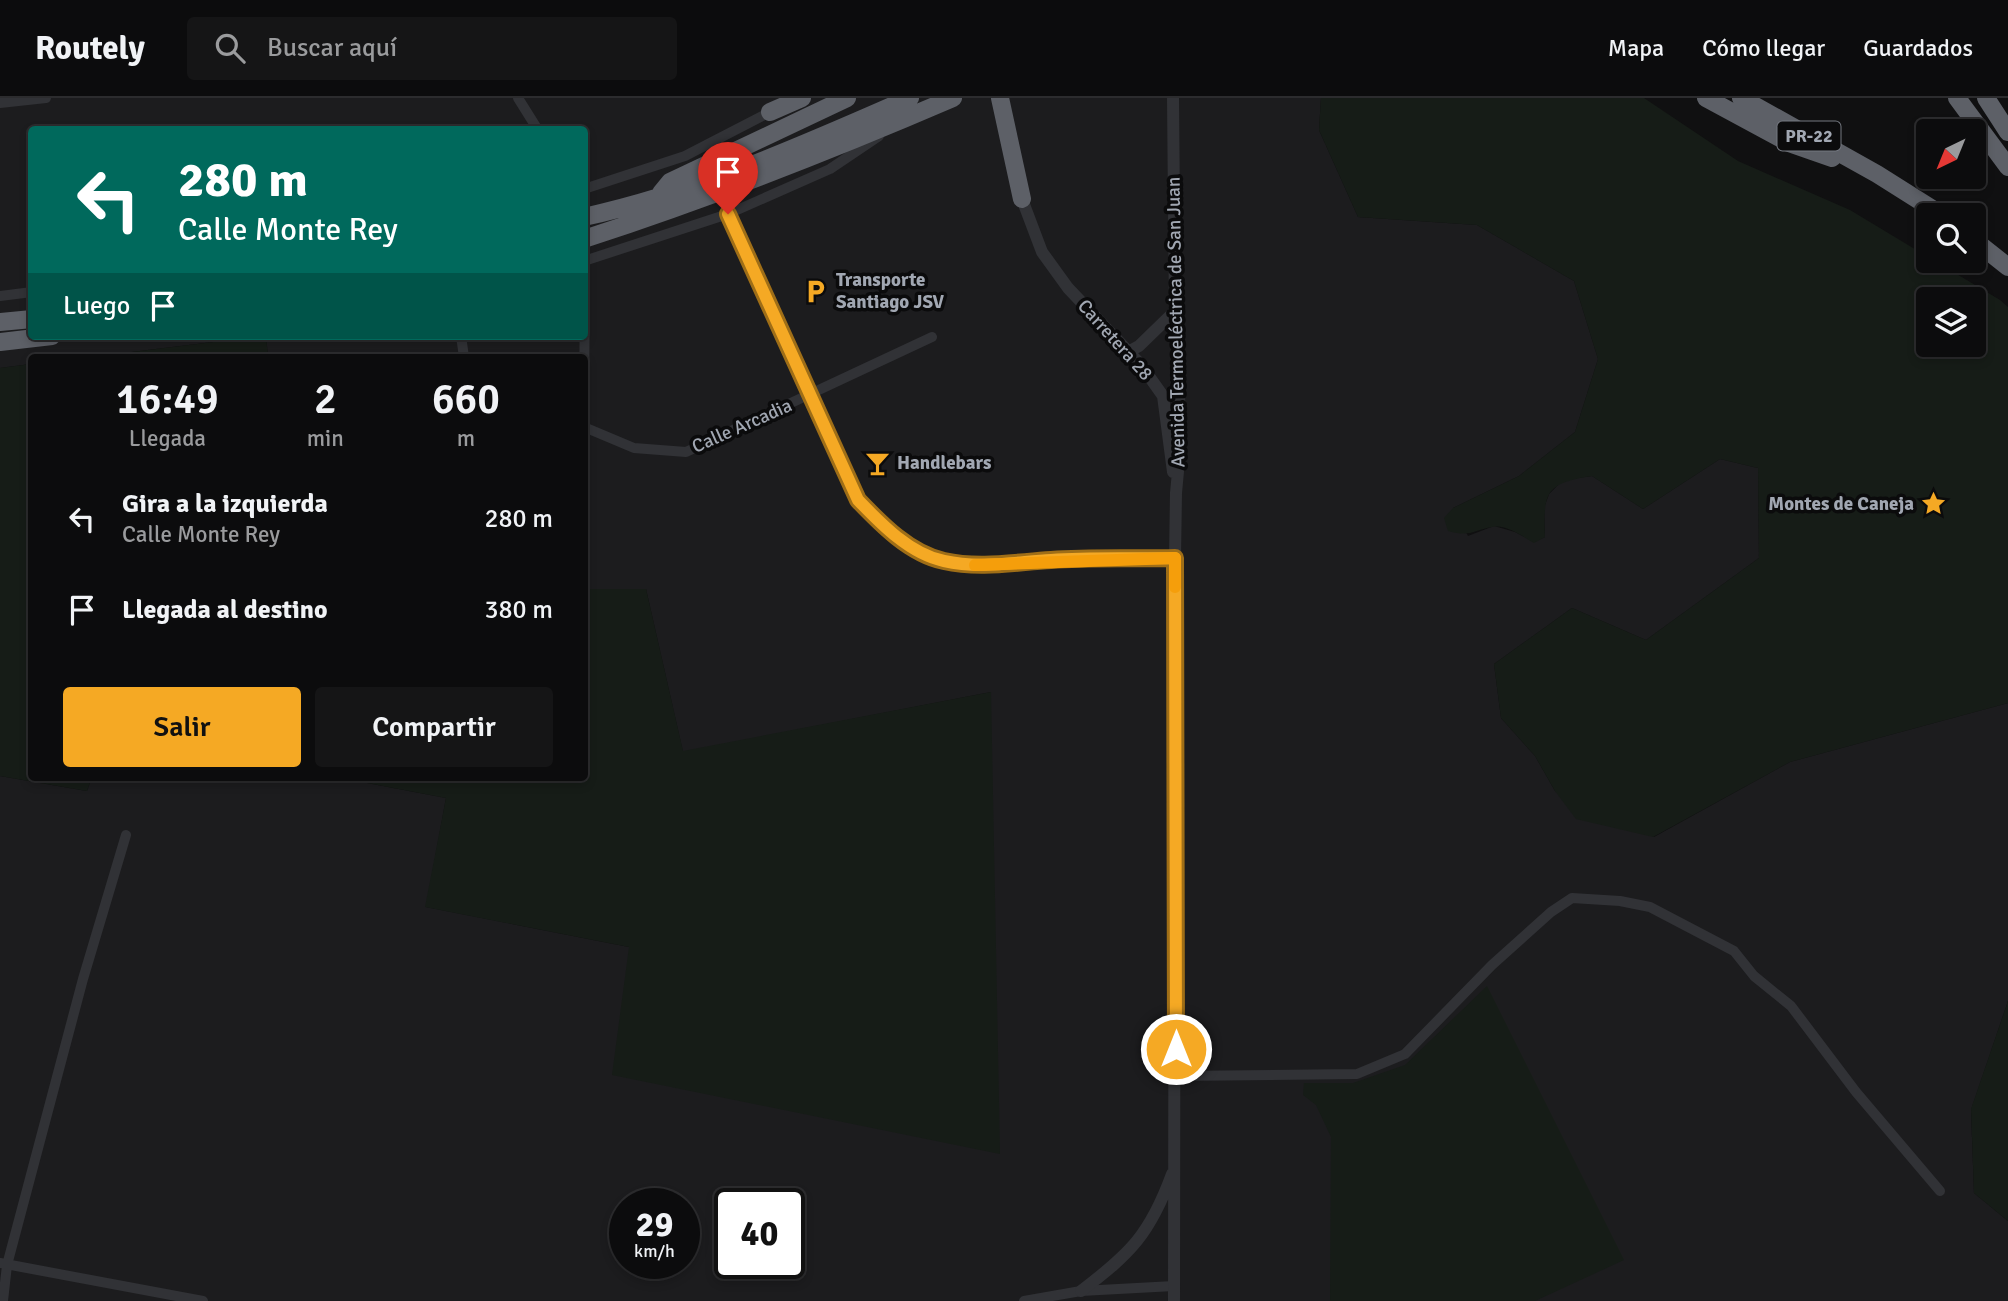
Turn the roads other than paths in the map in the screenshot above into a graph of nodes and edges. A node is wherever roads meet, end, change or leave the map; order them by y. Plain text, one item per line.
1 (46, 98) edge
2 (519, 98) edge
3 (800, 98) edge
4 (847, 98) edge
5 (909, 98) edge
6 (953, 98) edge
7 (1000, 98) edge
8 (1173, 98) edge
9 (1706, 98) edge
10 (1741, 98) edge
11 (1957, 98) edge
12 (1986, 98) edge
13 (0, 103) edge
14 (771, 112) joint
15 (907, 118) junction
16 (536, 126) edge
17 (2008, 131) edge
18 (2008, 167) edge
19 (1877, 174) junction
20 (588, 188) edge
21 (655, 199) junction
22 (1022, 199) joint
23 (1923, 203) edge
24 (728, 214) junction
25 (588, 216) edge
26 (588, 238) edge
27 (1986, 250) edge
28 (588, 260) edge
29 (2008, 267) edge
30 (28, 292) edge
31 (0, 296) edge
32 (1175, 311) junction
33 (28, 319) edge
34 (0, 322) edge
35 (932, 337) dead end
36 (28, 339) edge
37 (0, 342) edge
38 (1128, 352) junction
39 (812, 395) junction
40 (588, 427) edge
41 (1176, 493) junction
42 (1175, 558) junction
43 (126, 835) dead end
44 (1176, 1076) junction
45 (1176, 1164) junction
46 (1940, 1191) dead end
47 (4, 1264) edge
48 (1174, 1286) junction
49 (1082, 1291) junction
50 (3, 1301) edge
51 (202, 1301) edge
52 (1024, 1301) edge
53 (1174, 1301) edge

1 - 13 street
2 - 16 street
3 - 14 highway
4 - 21 highway
5 - 21 highway
6 - 15 highway
7 - 22 highway
8 - 32 street, Avenida Termoeléctrica de San Juan
9 - 19 highway
10 - 19 highway, PR-22
11 - 18 highway
12 - 17 highway
14 - 20 street
15 - 24 street
15 - 26 highway
19 - 23 highway, PR-22
21 - 25 highway
22 - 38 street, Carretera 28
24 - 28 street
24 - 39 street
27 - 29 highway
30 - 31 street
32 - 38 street
32 - 41 street, Avenida Termoeléctrica de San Juan
33 - 34 highway
35 - 39 street, Calle Arcadia
36 - 37 highway
38 - 41 street, Carretera 28
39 - 40 street, Calle Arcadia
39 - 42 street
41 - 42 street, Avenida Termoeléctrica de San Juan
42 - 44 street, Avenida Termoeléctrica de San Juan
43 - 47 street
44 - 45 street, Avenida Termoeléctrica de San Juan
44 - 46 street
45 - 48 street, Avenida Termoeléctrica de San Juan
45 - 49 street
47 - 50 street
47 - 51 street
48 - 49 street
48 - 53 street, Avenida Termoeléctrica de San Juan
49 - 52 street

